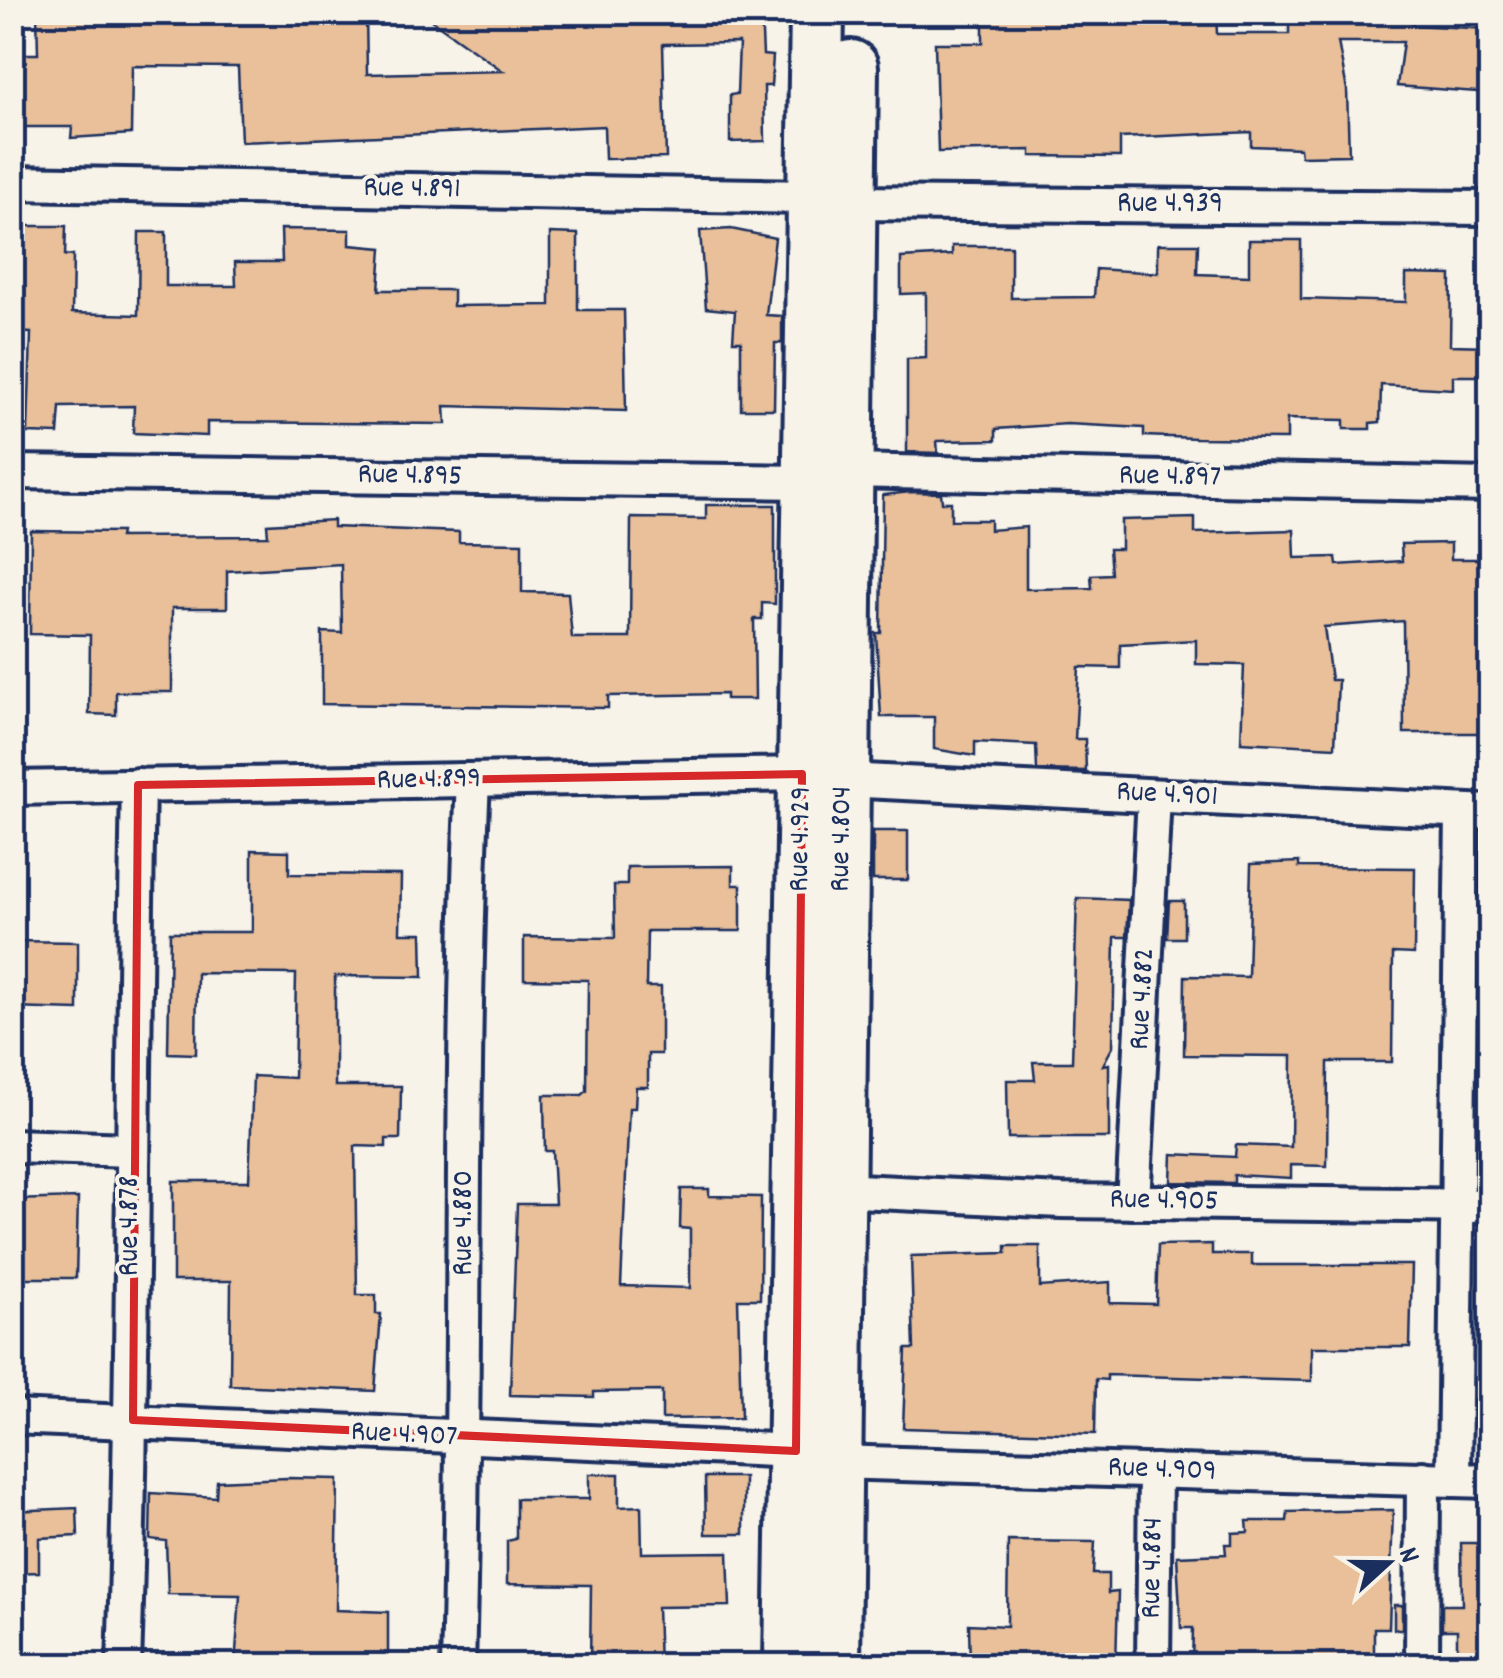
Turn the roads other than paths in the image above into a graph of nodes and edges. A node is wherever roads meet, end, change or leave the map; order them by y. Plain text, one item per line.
1 (817, 12) edge
2 (852, 12) edge
3 (12, 183) edge
4 (830, 200) junction
5 (1490, 208) edge
6 (12, 472) edge
7 (828, 477) junction
8 (1490, 485) edge
9 (823, 777) junction
10 (473, 780) junction
11 (138, 786) junction
12 (12, 788) edge
13 (1154, 796) junction
14 (1476, 812) edge
15 (12, 1146) edge
16 (131, 1150) junction
17 (837, 1190) junction
18 (1134, 1202) junction
19 (1474, 1206) edge
20 (12, 1417) edge
21 (132, 1420) junction
22 (465, 1440) junction
23 (815, 1457) junction
24 (1155, 1471) junction
25 (1439, 1479) junction
26 (1490, 1481) edge
27 (124, 1666) edge
28 (458, 1666) edge
29 (791, 1666) edge
30 (833, 1666) edge
31 (1153, 1666) edge
32 (1422, 1666) edge

1 - 4 main road
2 - 4 main road, Rue 4.804
3 - 4 street, Rue 4.891
4 - 5 street, Rue 4.939
4 - 7 main road, Rue 4.804
6 - 7 street, Rue 4.895
7 - 8 street, Rue 4.897
7 - 9 main road, Rue 4.804
9 - 10 street, Rue 4.899
9 - 13 street, Rue 4.901
9 - 17 main road, Rue 4.804
9 - 23 main road, Rue 4.929
10 - 11 street, Rue 4.899
10 - 22 street, Rue 4.880
11 - 12 street, Rue 4.899
11 - 16 street, Rue 4.878
13 - 14 street, Rue 4.901
13 - 18 street, Rue 4.882
14 - 19 street
15 - 16 street
16 - 21 street, Rue 4.878
17 - 18 street, Rue 4.905
17 - 23 main road, Rue 4.804
18 - 19 street, Rue 4.905
19 - 25 street
20 - 21 street, Rue 4.907
21 - 22 street, Rue 4.907
21 - 27 street, Rue 4.878
22 - 23 street, Rue 4.907
22 - 28 street, Rue 4.880
23 - 24 street, Rue 4.909
23 - 29 main road, Rue 4.929
23 - 30 main road, Rue 4.804
24 - 25 street, Rue 4.909
24 - 31 street, Rue 4.884
25 - 26 street, Rue 4.909
25 - 32 street

